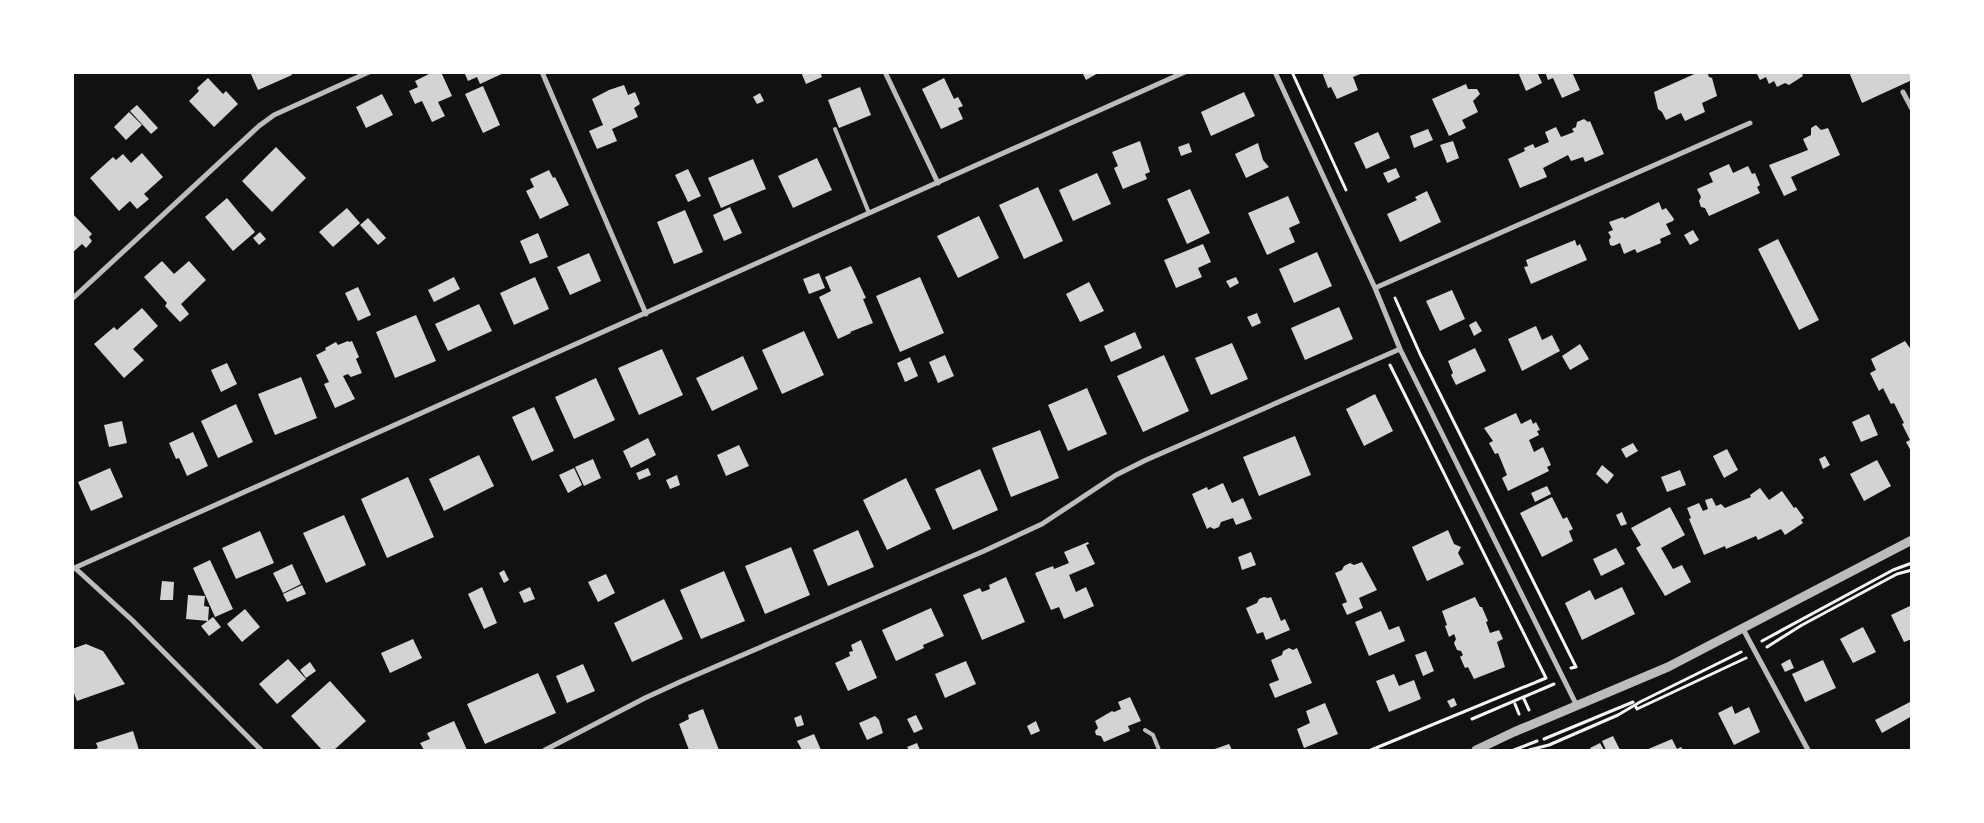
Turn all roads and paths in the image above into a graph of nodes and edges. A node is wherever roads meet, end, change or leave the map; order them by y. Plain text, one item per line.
1 (370, 72) edge
2 (542, 72) edge
3 (885, 72) edge
4 (1185, 72) edge
5 (1275, 72) edge
6 (1292, 72) edge
7 (1903, 92) dead end
8 (1912, 109) edge
9 (1750, 123) dead end
10 (835, 129) dead end
11 (938, 183) junction
12 (1348, 195) dead end
13 (869, 213) junction
14 (1388, 282) junction
15 (1374, 288) junction
16 (72, 299) edge
17 (646, 314) junction
18 (1400, 349) junction
19 (1386, 355) junction
20 (1912, 540) edge
21 (1912, 563) edge
22 (74, 568) edge
23 (1912, 570) edge
24 (1743, 629) junction
25 (1762, 641) dead end
26 (1763, 650) dead end
27 (1742, 651) dead end
28 (1749, 657) dead end
29 (1571, 668) dead end
30 (1554, 676) dead end
31 (1546, 678) junction
32 (1554, 683) dead end
33 (1510, 692) junction
34 (1523, 697) junction
35 (1513, 698) dead end
36 (1634, 702) dead end
37 (1515, 704) dead end
38 (1577, 706) junction
39 (1636, 707) dead end
40 (1529, 711) dead end
41 (1520, 715) dead end
42 (1472, 719) dead end
43 (1145, 730) dead end
44 (1540, 736) dead end
45 (1544, 739) dead end
46 (1537, 741) dead end
47 (1543, 746) junction
48 (261, 750) edge
49 (545, 750) edge
50 (1159, 750) edge
51 (1371, 750) edge
52 (1476, 750) edge
53 (1514, 750) edge
54 (1529, 750) edge
55 (1808, 750) edge

1 - 16 street
2 - 17 street
3 - 11 street
4 - 11 street
5 - 15 street
6 - 12 path
7 - 8 street
9 - 14 street
10 - 13 lane
11 - 13 street
13 - 17 street
14 - 15 street
14 - 29 path
15 - 18 street
17 - 22 street
18 - 19 street
18 - 38 street
19 - 31 path
19 - 49 street
20 - 24 street
21 - 25 path
22 - 48 street
23 - 26 path
24 - 38 street
24 - 55 street
27 - 47 path
28 - 39 path
30 - 31 path
31 - 33 path
32 - 34 path
33 - 35 path
33 - 51 path
34 - 40 path
34 - 42 path
36 - 45 path
37 - 41 path
38 - 52 street
43 - 50 lane
44 - 47 path
46 - 53 path
47 - 54 path

